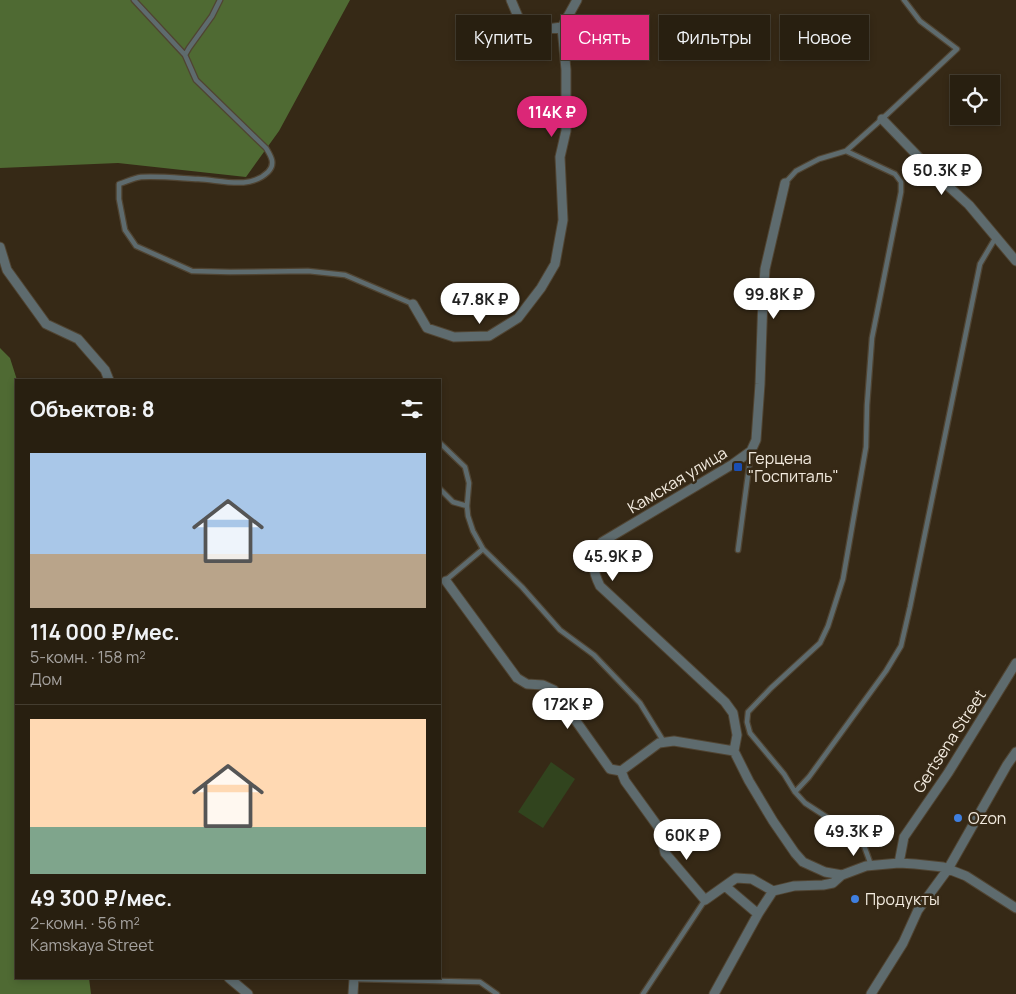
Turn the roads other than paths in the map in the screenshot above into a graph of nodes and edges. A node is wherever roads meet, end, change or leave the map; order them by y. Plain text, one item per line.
1 (134, 0) edge
2 (220, 0) edge
3 (511, 0) edge
4 (577, 0) edge
5 (904, 0) edge
6 (569, 15) edge
7 (561, 27) edge
8 (185, 55) junction
9 (565, 60) edge
10 (882, 120) junction
11 (846, 150) junction
12 (785, 183) joint
13 (996, 237) junction
14 (0, 247) edge
15 (1016, 260) edge
16 (413, 304) joint
17 (109, 379) edge
18 (441, 444) edge
19 (751, 451) junction
20 (441, 490) edge
21 (467, 506) junction
22 (483, 549) junction
23 (738, 550) dead end
24 (446, 581) joint
25 (1016, 663) edge
26 (665, 742) junction
27 (734, 751) junction
28 (1016, 752) edge
29 (621, 771) junction
30 (795, 792) junction
31 (899, 863) junction
32 (871, 865) junction
33 (948, 869) junction
34 (842, 874) junction
35 (725, 886) junction
36 (773, 892) junction
37 (705, 900) junction
38 (1016, 908) edge
39 (758, 914) junction
40 (230, 979) edge
41 (354, 979) edge
42 (386, 979) edge
43 (248, 994) edge
44 (353, 994) edge
45 (497, 994) edge
46 (643, 994) edge
47 (714, 994) edge
48 (871, 994) edge

1 - 8 lane
2 - 8 lane
3 - 7 street
4 - 6 street
5 - 10 lane
8 - 16 lane
9 - 16 street
10 - 11 lane
10 - 13 street
11 - 12 lane
11 - 30 lane
12 - 19 street, Камская улица
13 - 15 street
13 - 30 lane
14 - 17 street
18 - 21 lane
19 - 23 lane
19 - 27 street, Камская улица
20 - 21 lane
21 - 22 lane
22 - 24 lane
22 - 26 lane
24 - 29 street
25 - 31 street, Gertsena Street
26 - 27 street
26 - 29 street
27 - 34 street
28 - 33 street
29 - 37 street
30 - 32 lane
31 - 32 street
31 - 33 street
32 - 34 street
33 - 38 street
33 - 48 street
34 - 36 street
35 - 36 street
35 - 37 street
35 - 39 street
36 - 39 street
37 - 46 lane
39 - 47 street
40 - 43 street
41 - 44 street
42 - 45 lane

